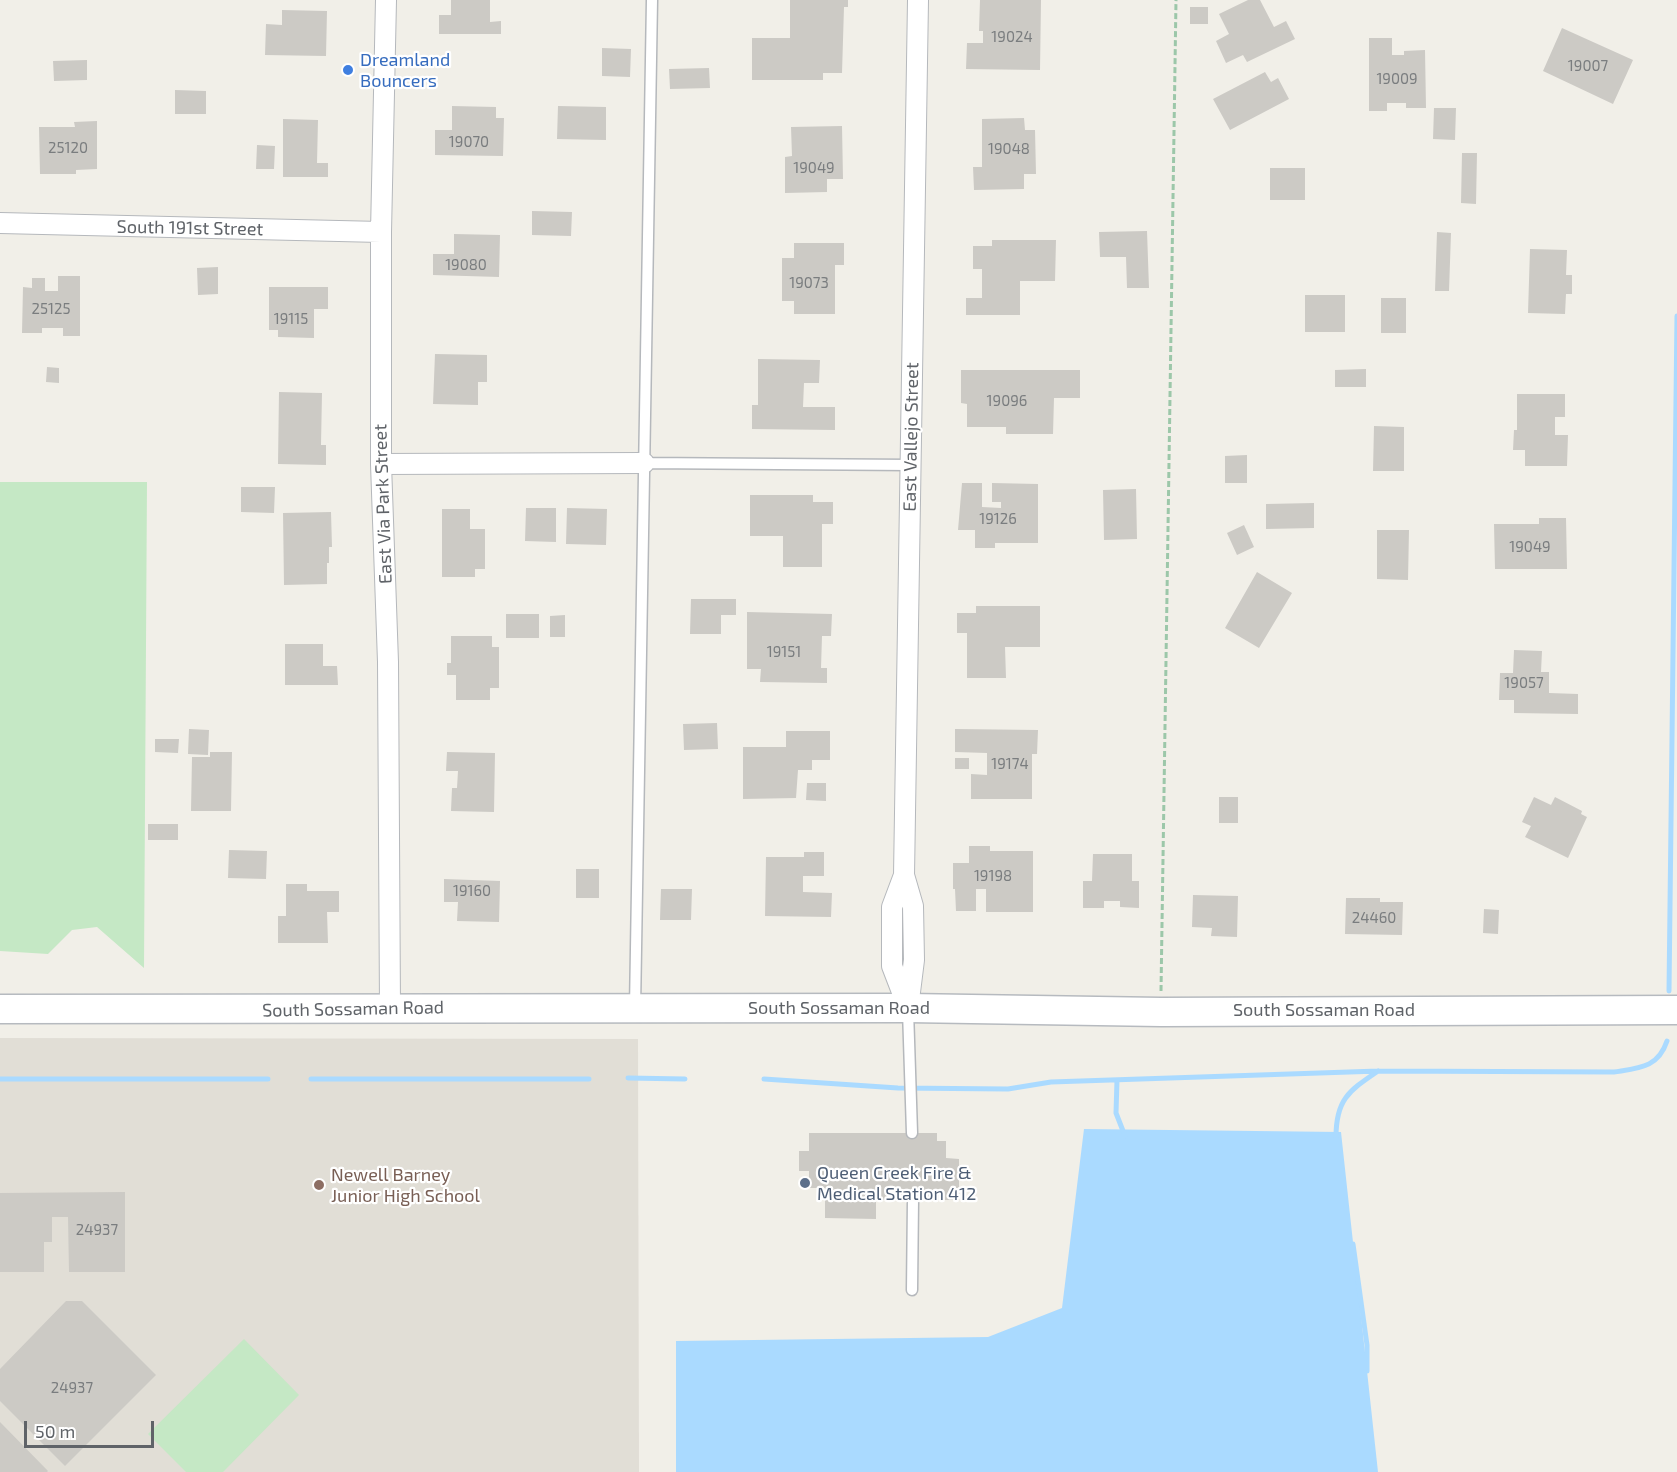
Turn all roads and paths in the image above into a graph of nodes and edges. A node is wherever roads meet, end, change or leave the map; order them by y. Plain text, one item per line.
1 (386, 0) edge
2 (652, 0) edge
3 (918, 0) edge
4 (1176, 0) edge
5 (0, 223) edge
6 (381, 232) junction
7 (644, 463) junction
8 (381, 464) junction
9 (911, 465) junction
10 (390, 1008) junction
11 (635, 1008) junction
12 (908, 1008) junction
13 (0, 1009) edge
14 (1677, 1010) edge
15 (1161, 1012) junction
16 (912, 1133) dead end
17 (913, 1200) dead end
18 (912, 1290) dead end

1 - 6 street, East Via Park Street
2 - 7 lane
3 - 9 street, East Vallejo Street
4 - 15 path
5 - 6 street, South 191st Street
6 - 8 street, East Via Park Street
7 - 8 street
7 - 9 lane
7 - 11 lane
8 - 10 street, East Via Park Street
9 - 12 street, East Vallejo Street
10 - 11 main road, South Sossaman Road
10 - 13 main road, South Sossaman Road
11 - 12 main road, South Sossaman Road
12 - 15 main road, South Sossaman Road
12 - 16 lane
14 - 15 main road, South Sossaman Road
17 - 18 lane

